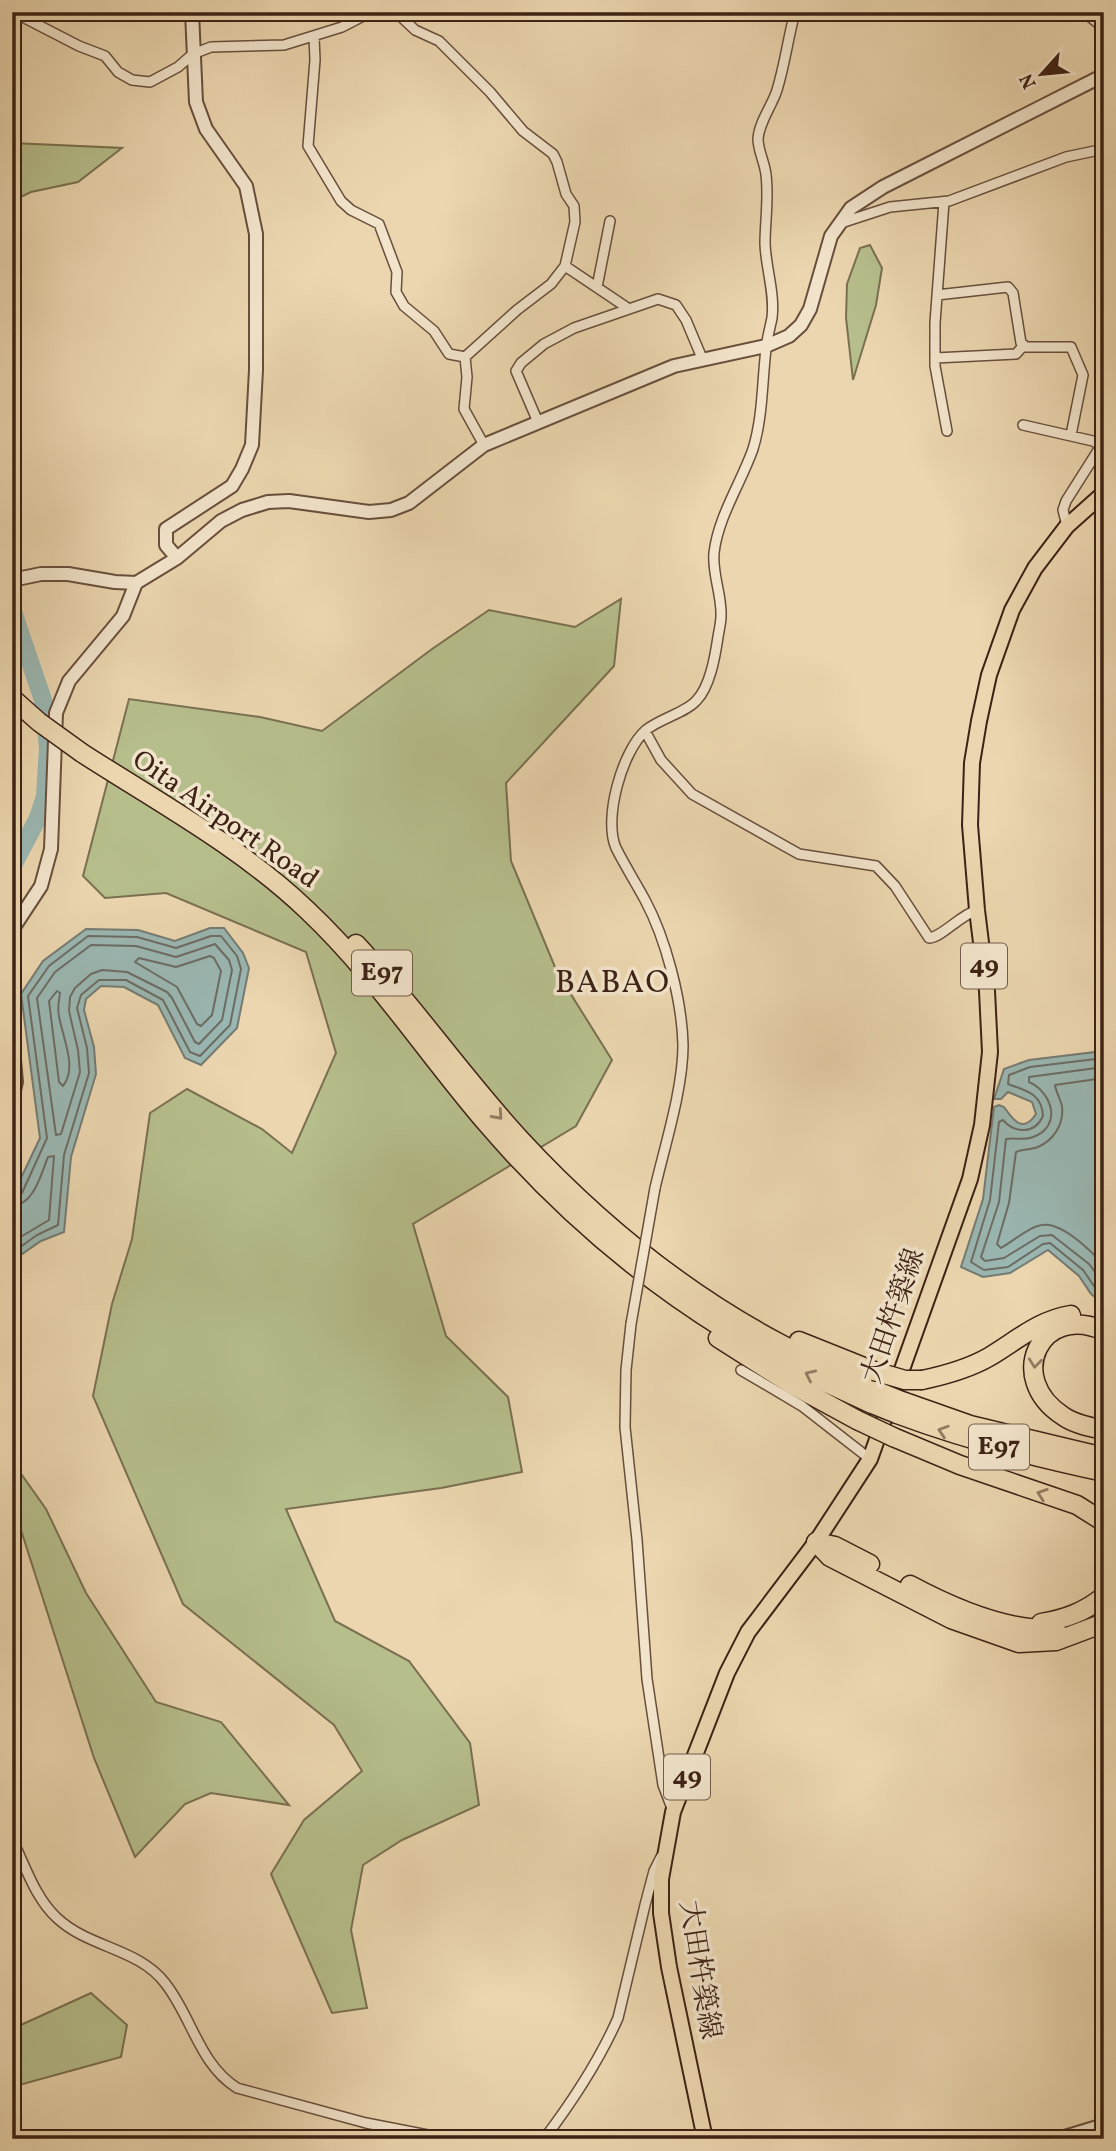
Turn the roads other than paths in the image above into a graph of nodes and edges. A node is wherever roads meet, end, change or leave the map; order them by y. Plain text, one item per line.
1 (13, 12) edge
2 (192, 12) edge
3 (371, 12) edge
4 (396, 12) edge
5 (795, 12) edge
6 (1084, 12) edge
7 (1104, 28) edge
8 (314, 37) junction
9 (193, 54) junction
10 (1104, 75) edge
11 (1104, 149) edge
12 (944, 202) junction
13 (610, 221) dead end
14 (839, 224) junction
15 (565, 266) junction
16 (597, 287) junction
17 (937, 295) junction
18 (629, 309) junction
19 (1024, 345) junction
20 (766, 346) junction
21 (465, 358) junction
22 (702, 358) junction
23 (935, 358) junction
24 (538, 422) junction
25 (1023, 425) dead end
26 (947, 431) dead end
27 (1071, 435) junction
28 (1102, 443) edge
29 (484, 445) junction
30 (1104, 493) edge
31 (1067, 526) junction
32 (177, 558) junction
33 (17, 579) edge
34 (136, 583) junction
35 (12, 698) edge
36 (645, 731) junction
37 (82, 754) junction
38 (977, 910) junction
39 (12, 930) edge
40 (12, 1038) edge
41 (12, 1099) edge
42 (531, 1172) junction
43 (635, 1248) junction
44 (1104, 1321) edge
45 (1104, 1331) edge
46 (741, 1370) dead end
47 (874, 1398) junction
48 (899, 1408) junction
49 (1104, 1430) edge
50 (1104, 1457) edge
51 (870, 1459) junction
52 (1104, 1472) edge
53 (1104, 1522) edge
54 (816, 1542) junction
55 (1104, 1597) edge
56 (1104, 1615) edge
57 (1104, 1623) edge
58 (1016, 1635) junction
59 (1104, 1636) edge
60 (673, 1812) junction
61 (12, 1839) edge
62 (665, 1850) junction
63 (1104, 2125) edge
64 (448, 2139) edge
65 (544, 2139) edge
66 (705, 2139) edge
67 (1058, 2139) edge

1 - 9 street
2 - 9 street
3 - 8 street
4 - 15 street
5 - 20 street
6 - 7 street
8 - 9 street
8 - 21 street
9 - 32 street
10 - 14 street
11 - 12 street
12 - 14 street
12 - 17 street
13 - 16 street
14 - 20 street
15 - 16 street
15 - 21 street
16 - 18 street
17 - 19 street
17 - 23 street
18 - 22 street
18 - 24 street
19 - 23 street
19 - 27 street
20 - 22 street
20 - 36 street
21 - 29 street
22 - 24 street
23 - 26 street
24 - 29 street
25 - 27 street
27 - 28 street
28 - 31 street
29 - 32 street
30 - 31 main road, 大田杵築線 / 49
31 - 38 main road, 大田杵築線 / 49
32 - 34 street
33 - 34 street
34 - 39 street
35 - 37 highway, Oita Airport Road / E97, bridge
36 - 38 street
36 - 60 street, bridge
37 - 42 highway, Oita Airport Road / E97
37 -> 43 highway, Oita Airport Road / E97
38 - 51 main road, 大田杵築線 / 49
40 - 41 street
47 -> 42 highway, Oita Airport Road / E97
53 -> 42 highway, bridge
43 - 44 highway, bridge
43 - 47 highway, Oita Airport Road / E97
45 -> 49 highway
46 - 51 street
47 - 48 highway, Oita Airport Road / E97, bridge
48 - 50 highway, Oita Airport Road / E97
52 -> 48 highway, Oita Airport Road / E97
51 - 54 main road, 大田杵築線 / 49
54 - 58 highway
54 - 60 main road, 大田杵築線 / 49
55 - 58 highway
56 - 58 highway
57 - 58 highway
58 - 59 highway
60 - 62 main road, 大田杵築線 / 49
61 - 64 street
62 - 65 street
62 - 66 main road, 大田杵築線 / 49
63 - 67 street

